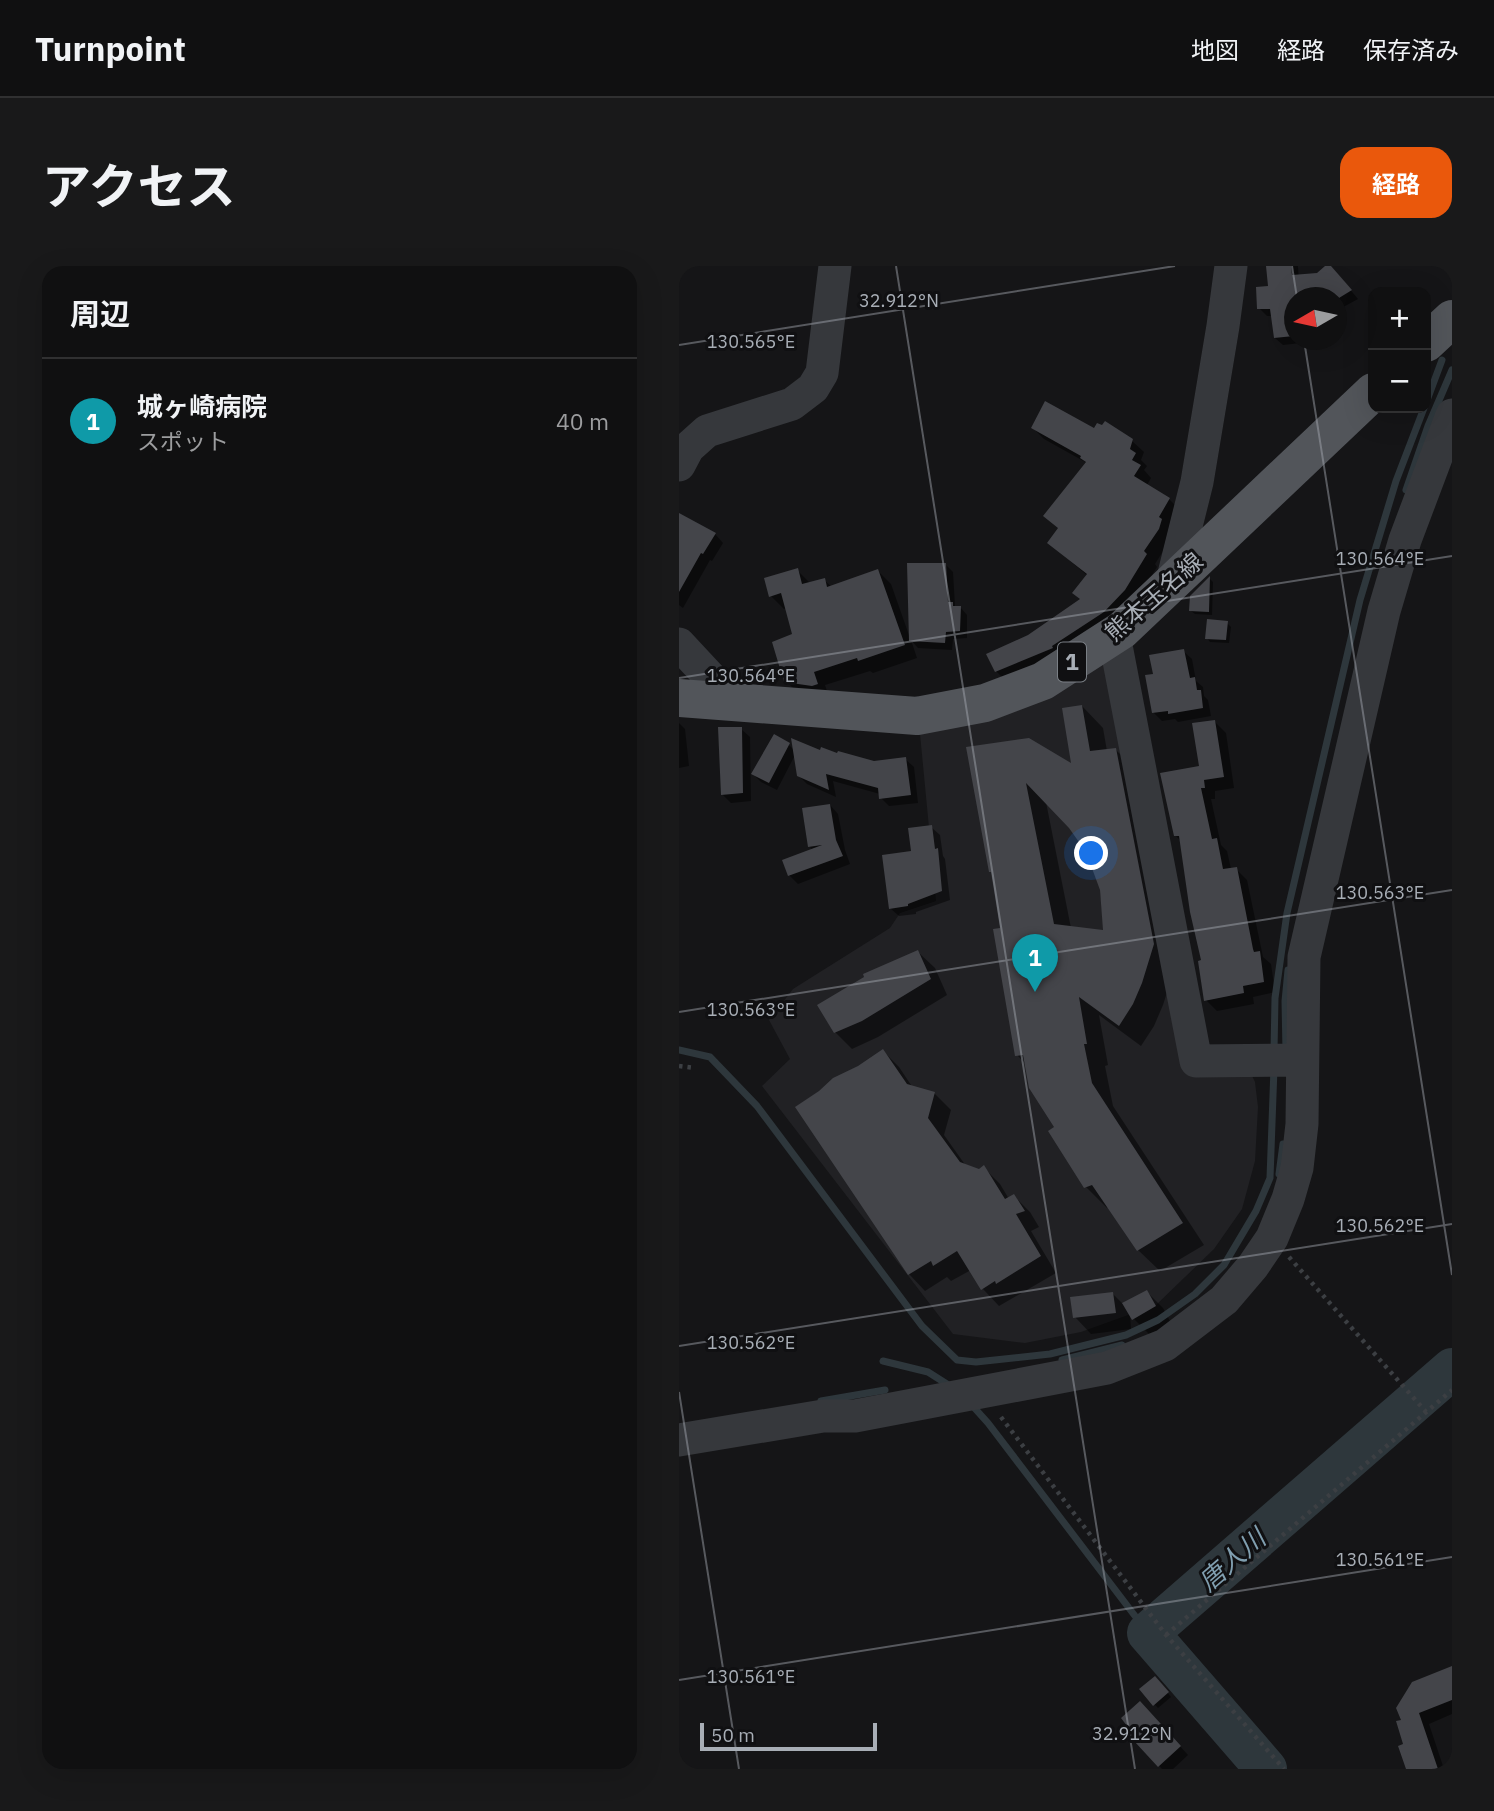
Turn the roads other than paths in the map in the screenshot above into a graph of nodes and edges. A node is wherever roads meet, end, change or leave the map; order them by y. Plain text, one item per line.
1 (835, 266) edge
2 (1231, 266) edge
3 (1452, 319) edge
4 (1431, 339) edge
5 (1368, 397) edge
6 (1452, 415) edge
7 (679, 465) edge
8 (1171, 586) junction
9 (1114, 635) junction
10 (679, 644) edge
11 (679, 698) edge
12 (733, 702) junction
13 (1302, 1060) junction
14 (679, 1440) edge

1 - 7 street
2 - 8 street
3 - 4 main road
5 - 8 main road, 熊本玉名線 / 1
6 - 13 street
8 - 9 main road, 熊本玉名線 / 1
9 - 12 main road, 熊本玉名線 / 1
9 - 13 street
10 - 12 street
11 - 12 main road, 熊本玉名線 / 1
13 - 14 street

